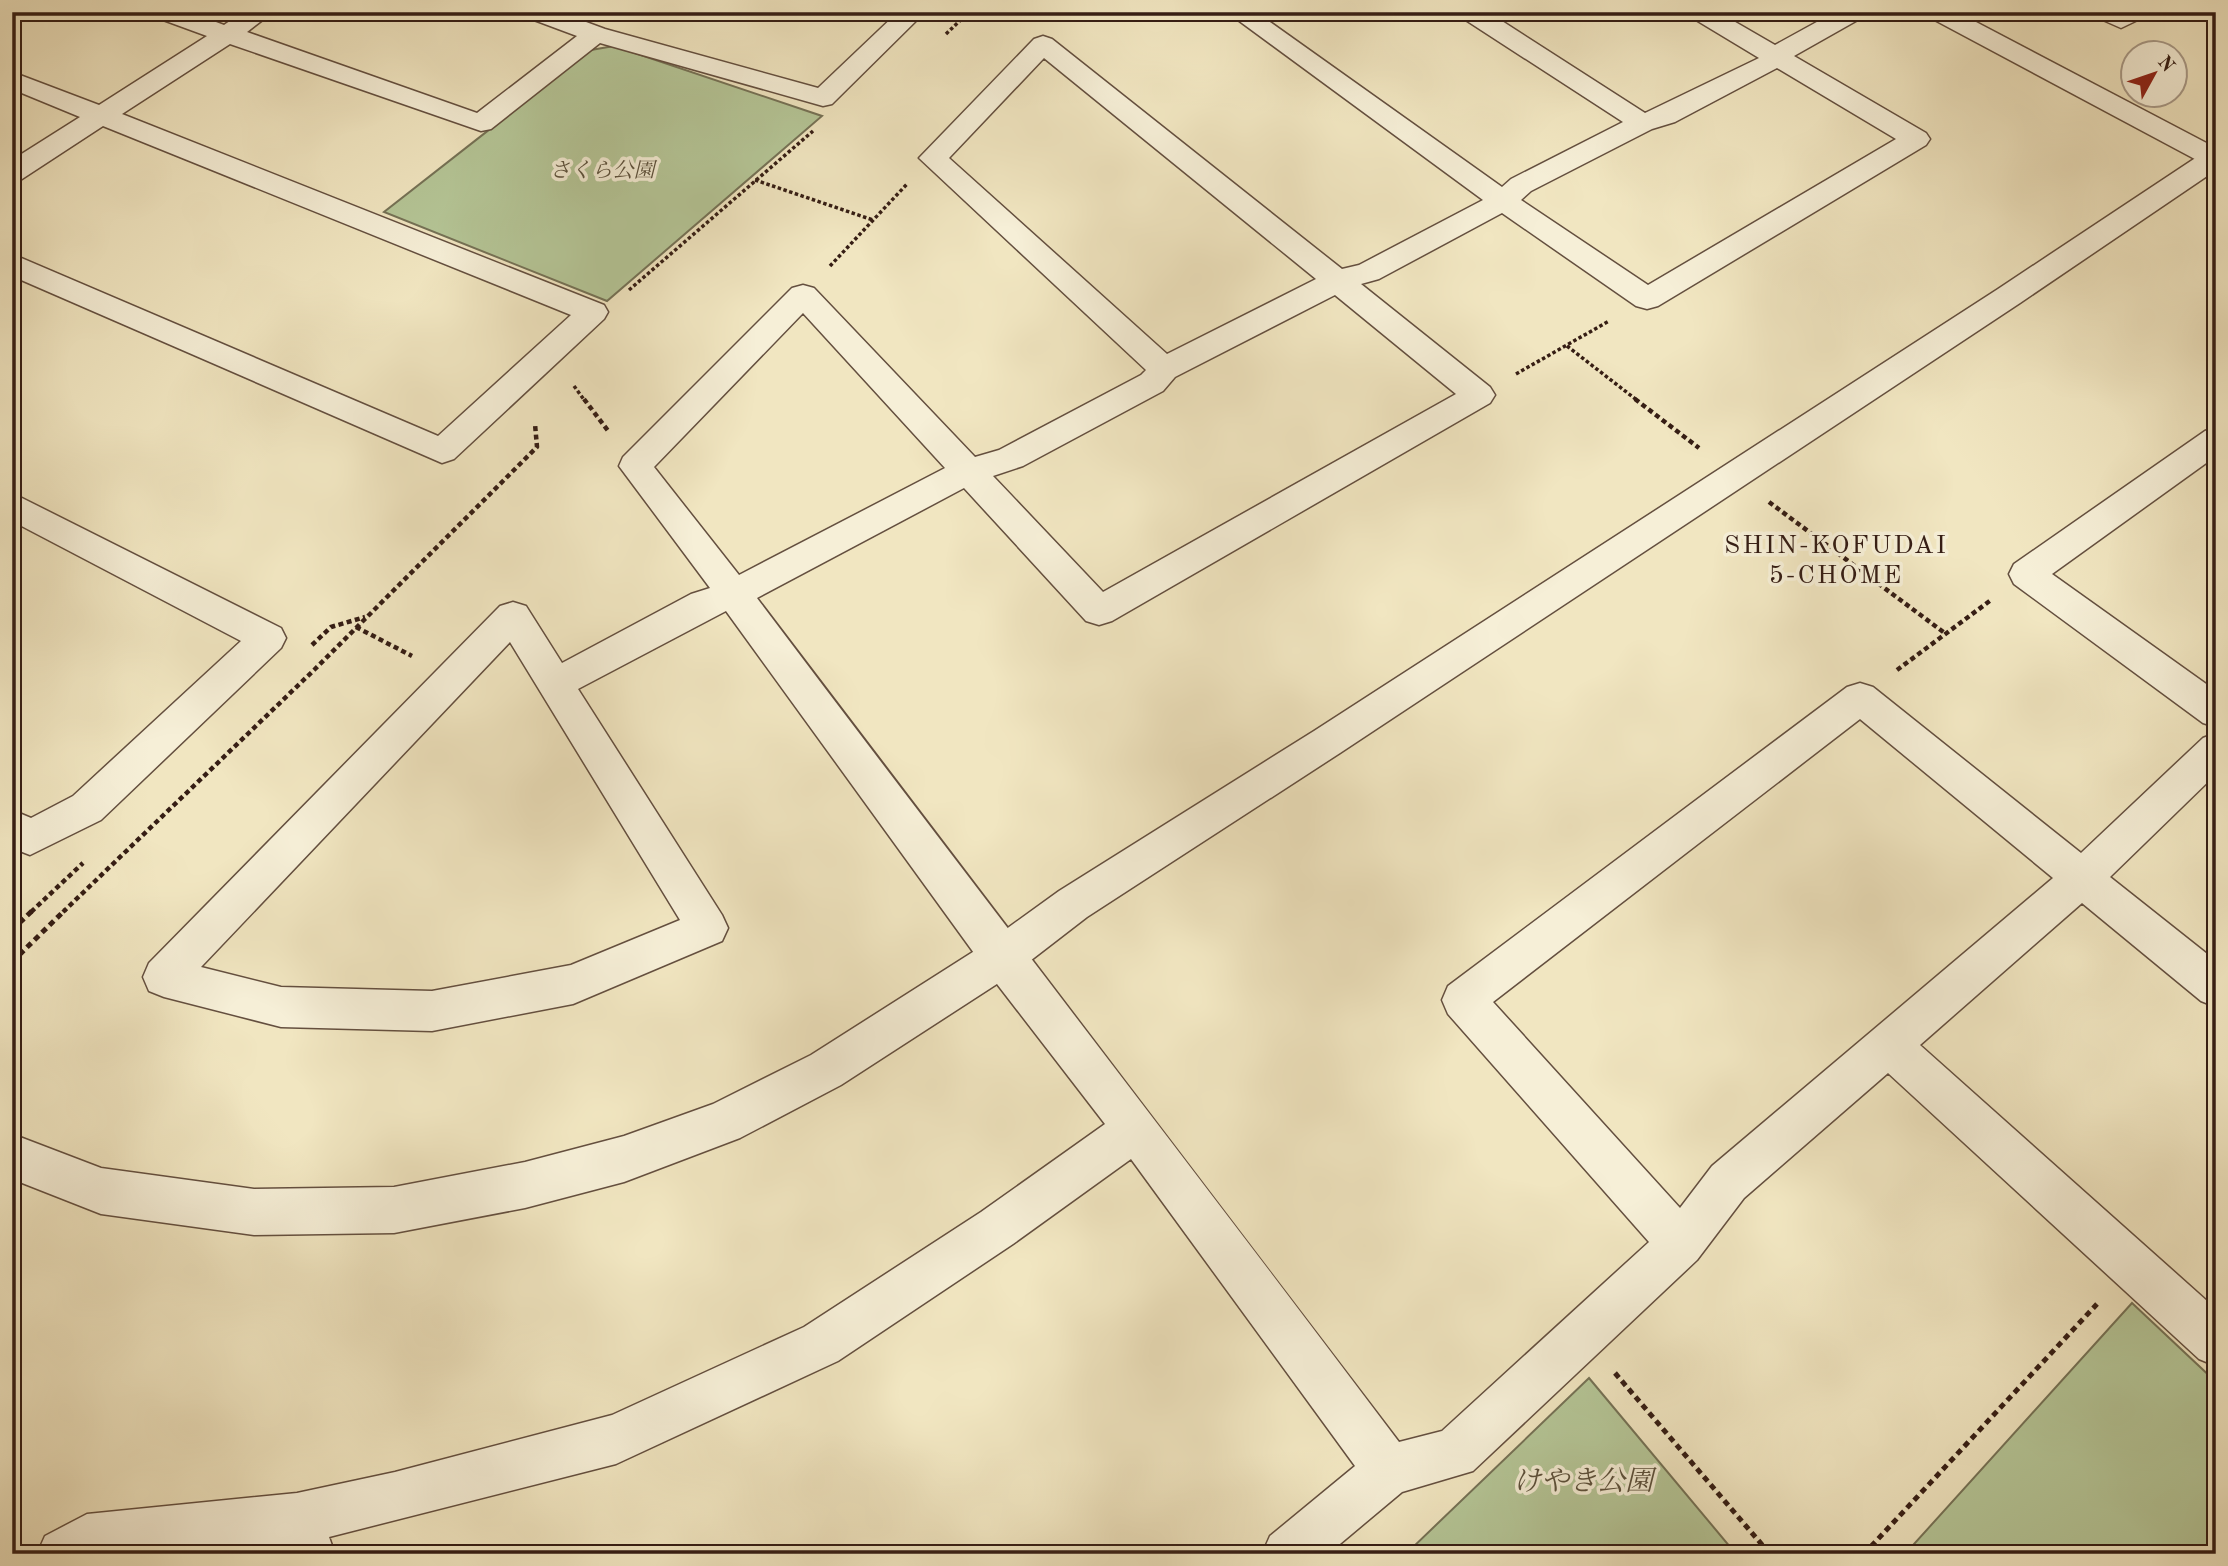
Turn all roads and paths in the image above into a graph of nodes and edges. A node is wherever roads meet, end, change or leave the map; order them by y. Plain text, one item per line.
1 (164, 12) edge
2 (261, 12) edge
3 (535, 12) edge
4 (913, 12) edge
5 (1239, 12) edge
6 (1470, 12) edge
7 (1700, 12) edge
8 (1854, 12) edge
9 (1938, 12) edge
10 (2105, 12) edge
11 (2135, 12) edge
12 (596, 34) junction
13 (226, 36) junction
14 (1778, 58) junction
15 (12, 80) edge
16 (102, 117) junction
17 (1642, 122) junction
18 (933, 158) junction
19 (2215, 158) edge
20 (12, 173) edge
21 (755, 180) dead end
22 (1503, 201) junction
23 (873, 220) junction
24 (12, 264) edge
25 (1339, 280) junction
26 (803, 295) junction
27 (1647, 299) junction
28 (1567, 346) junction
29 (1164, 369) junction
30 (570, 381) dead end
31 (1479, 395) junction
32 (2216, 439) edge
33 (1700, 448) dead end
34 (635, 466) junction
35 (966, 472) junction
36 (1760, 495) dead end
37 (12, 506) edge
38 (2026, 574) junction
39 (734, 594) junction
40 (356, 627) dead end
41 (1946, 634) junction
42 (314, 670) dead end
43 (452, 677) junction
44 (555, 684) junction
45 (1860, 698) junction
46 (2216, 712) edge
47 (2216, 749) edge
48 (12, 827) edge
49 (2081, 879) junction
50 (1002, 957) junction
51 (12, 962) edge
52 (2216, 986) edge
53 (1890, 1045) junction
54 (1136, 1129) junction
55 (12, 1156) edge
56 (1681, 1244) junction
57 (2132, 1266) junction
58 (2216, 1342) edge
59 (1609, 1367) dead end
60 (1389, 1470) junction
61 (303, 1536) edge
62 (63, 1554) edge
63 (1288, 1554) edge
64 (1770, 1554) edge
65 (1864, 1554) edge

1 - 13 street
2 - 13 street
3 - 12 street
4 - 12 street
5 - 22 street
6 - 17 street
7 - 14 street
8 - 14 street
9 - 19 street
10 - 11 street
12 - 13 street
13 - 16 street
14 - 17 street
14 - 27 street
15 - 16 street
16 - 20 street
16 - 24 street
17 - 22 street
18 - 23 path
18 - 25 street
18 - 29 street
19 - 50 street
21 - 23 path
22 - 25 street
22 - 27 street
23 - 26 path
25 - 29 street
25 - 31 street
26 - 34 street
26 - 35 street
27 - 28 path
28 - 31 path
28 - 33 path
29 - 35 street
30 - 34 path
31 - 35 street
32 - 38 street
34 - 39 street
35 - 39 street
36 - 41 path
37 - 48 street
38 - 41 path
38 - 46 street
39 - 44 street
39 - 50 street
40 - 43 path
41 - 45 path
42 - 51 path
43 - 44 street
43 - 44 street
45 - 49 street
45 - 56 street
47 - 49 street
49 - 52 street
49 - 53 street
50 - 54 street
50 - 55 street
53 - 56 street
53 - 57 street
54 - 60 street
54 - 61 street
56 - 60 street
57 - 58 street
57 - 65 path
59 - 64 path
60 - 63 street
61 - 62 street

